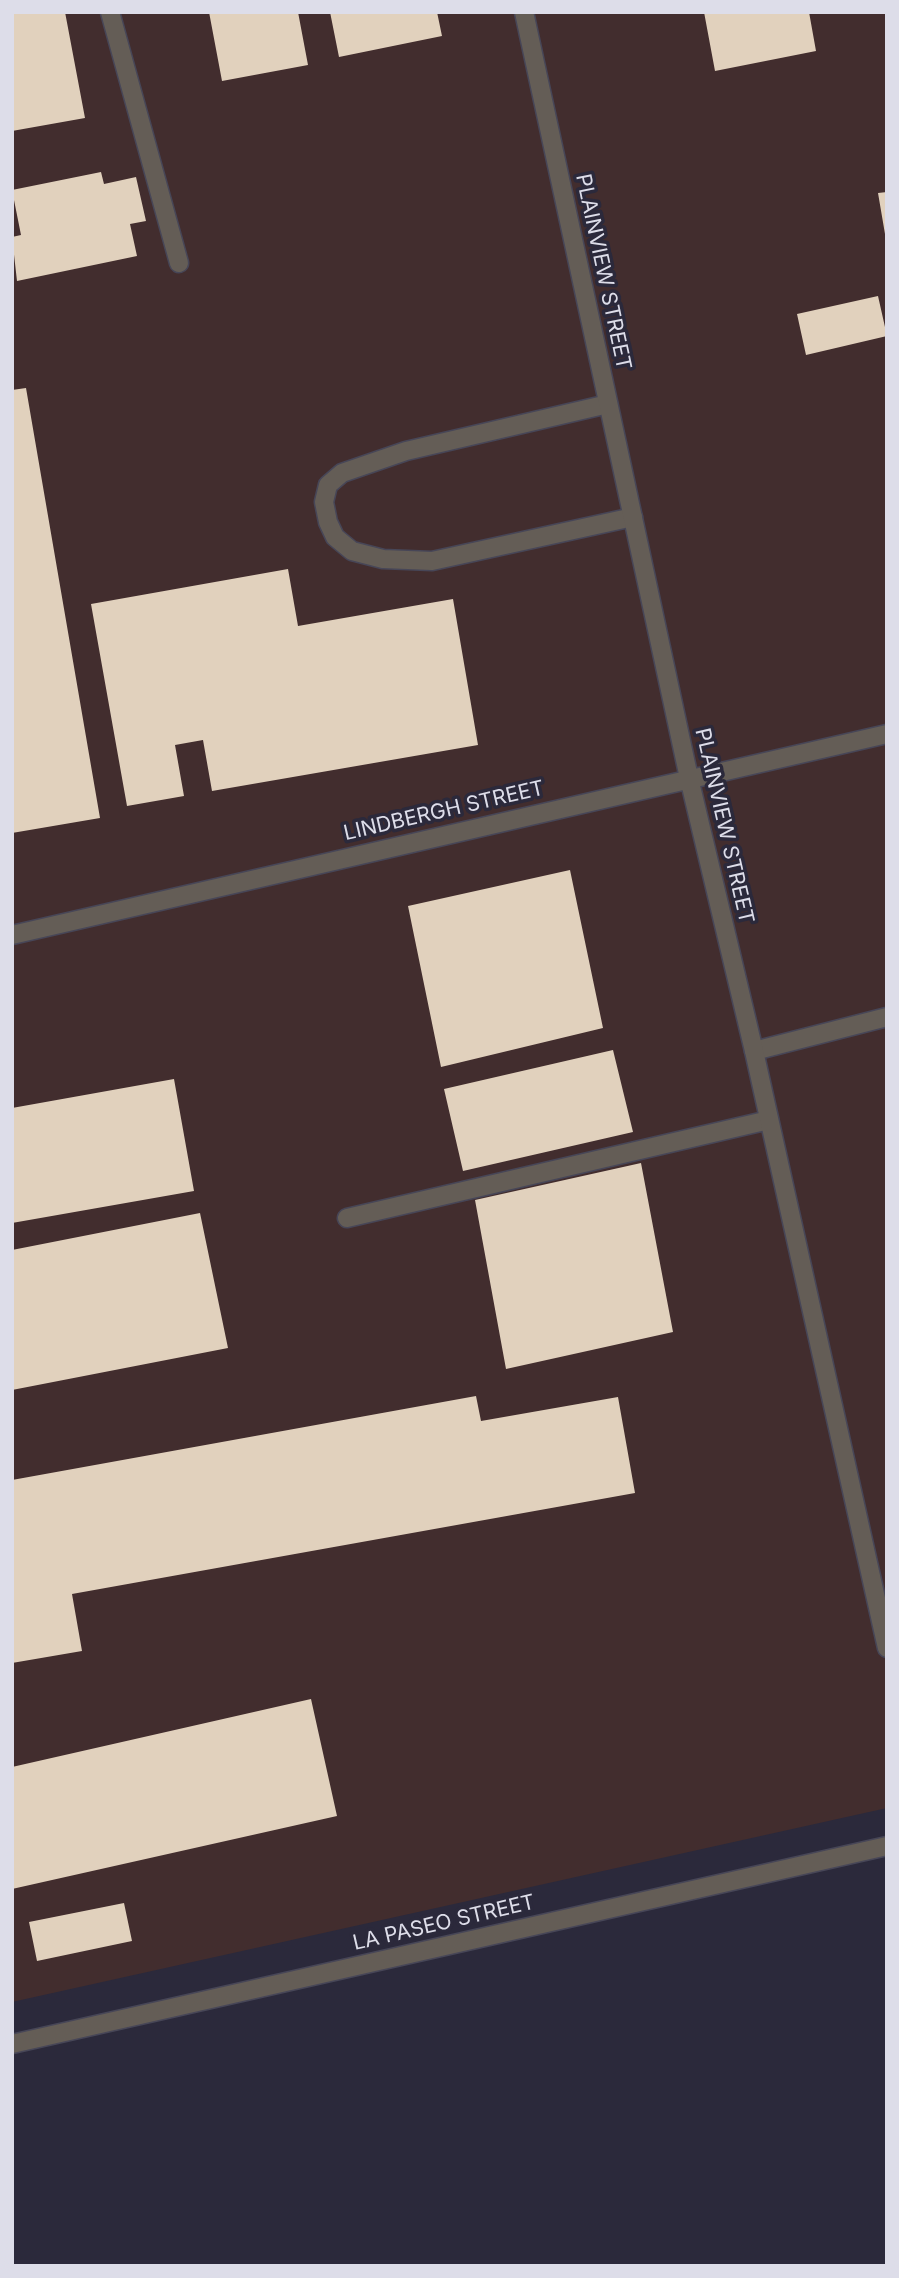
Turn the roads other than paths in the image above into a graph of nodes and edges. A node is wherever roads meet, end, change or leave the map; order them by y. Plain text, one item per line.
1 (110, 12) edge
2 (524, 12) edge
3 (179, 262) dead end
4 (608, 404) junction
5 (633, 517) junction
6 (887, 734) edge
7 (689, 778) junction
8 (12, 935) edge
9 (887, 1017) edge
10 (754, 1051) junction
11 (769, 1120) junction
12 (347, 1218) dead end
13 (887, 1648) edge
14 (887, 1846) edge
15 (12, 2044) edge

1 - 3 street
2 - 4 street, PLAINVIEW STREET
4 - 5 street, PLAINVIEW STREET
4 - 5 street
5 - 7 street, PLAINVIEW STREET
6 - 7 street, LINDBERGH STREET
7 - 8 street, LINDBERGH STREET
7 - 10 street, PLAINVIEW STREET
9 - 10 street
10 - 11 street, PLAINVIEW STREET
11 - 12 street
11 - 13 street, PLAINVIEW STREET
14 - 15 street, LA PASEO STREET

